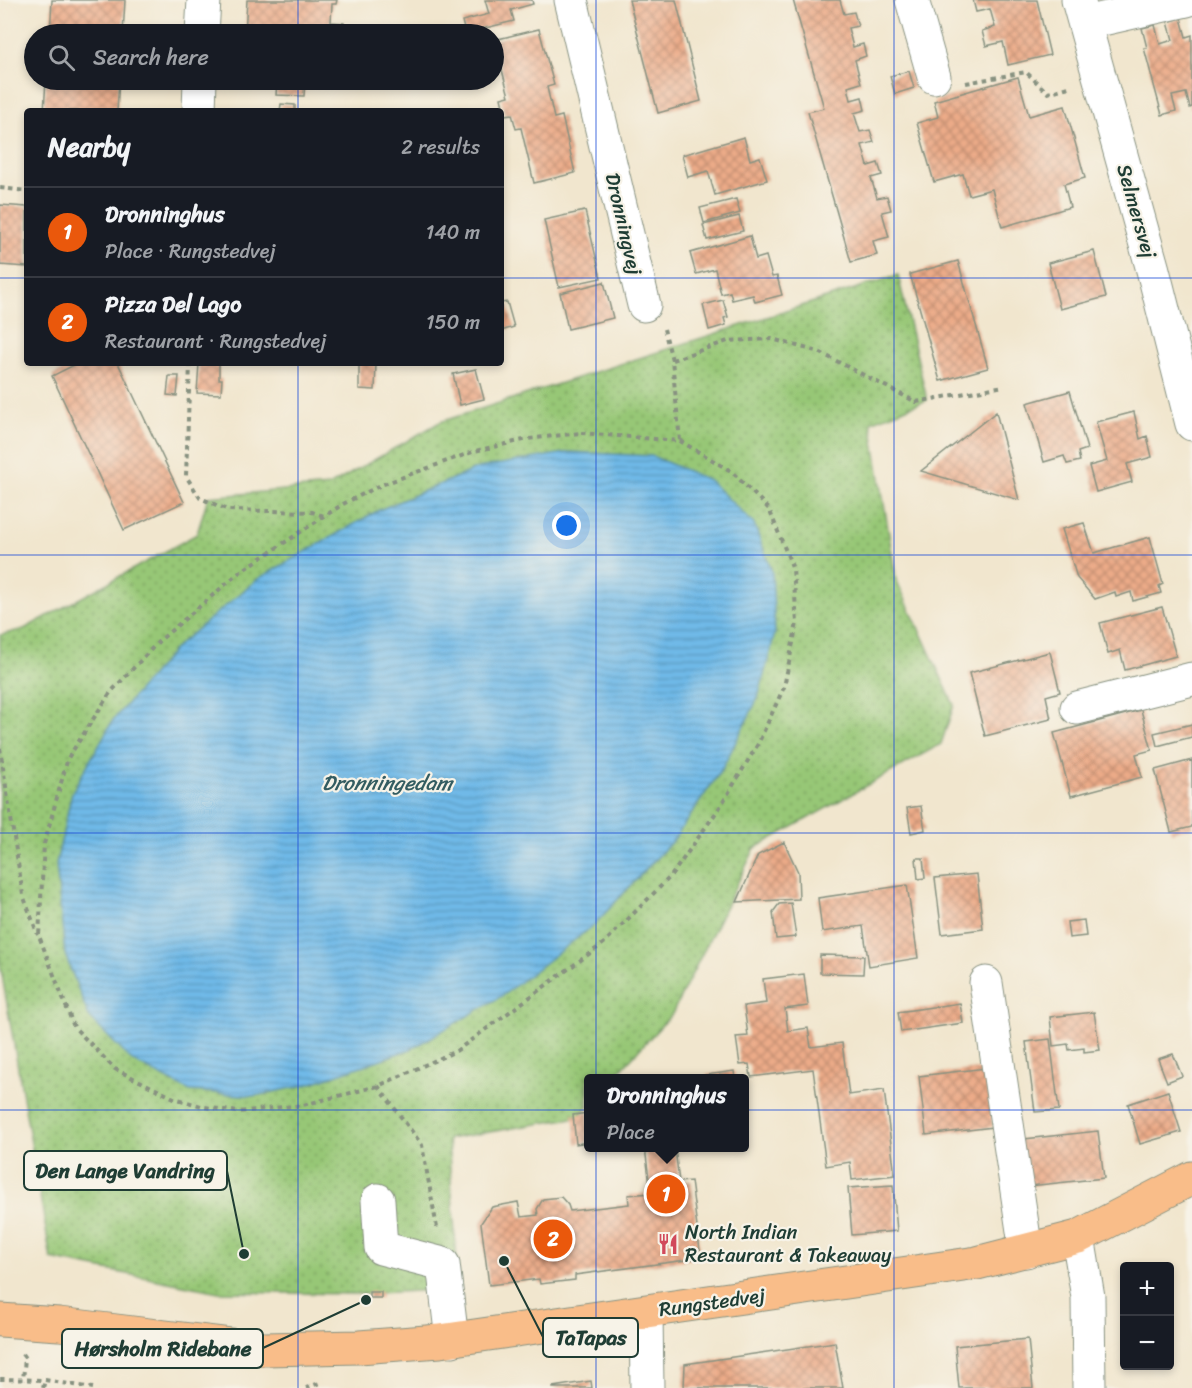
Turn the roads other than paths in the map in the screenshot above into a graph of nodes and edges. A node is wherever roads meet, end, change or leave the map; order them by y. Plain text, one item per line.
1 (204, 0) edge
2 (571, 0) edge
3 (912, 0) edge
4 (1187, 0) edge
5 (1081, 12) edge
6 (203, 24) edge
7 (934, 77) road end
8 (200, 90) edge
9 (199, 108) edge
10 (644, 305) road end
11 (1184, 362) edge
12 (1192, 424) edge
13 (1192, 679) edge
14 (1077, 708) dead end
15 (986, 983) dead end
16 (1192, 1178) edge
17 (378, 1200) dead end
18 (1078, 1237) junction
19 (1026, 1251) junction
20 (646, 1312) junction
21 (0, 1320) edge
22 (452, 1340) junction
23 (647, 1388) edge
24 (1089, 1388) edge

1 - 6 street
2 - 10 street, Dronningvej
3 - 7 street
4 - 5 street
5 - 11 street, Selmersvej
8 - 9 street
11 - 12 street, Selmersvej
13 - 14 street
15 - 19 street
16 - 18 main road, Rungstedvej
17 - 22 street
18 - 19 main road, Rungstedvej
18 - 24 street
19 - 20 main road, Rungstedvej
20 - 22 main road, Rungstedvej
20 - 23 street
21 - 22 main road, Rungstedvej

